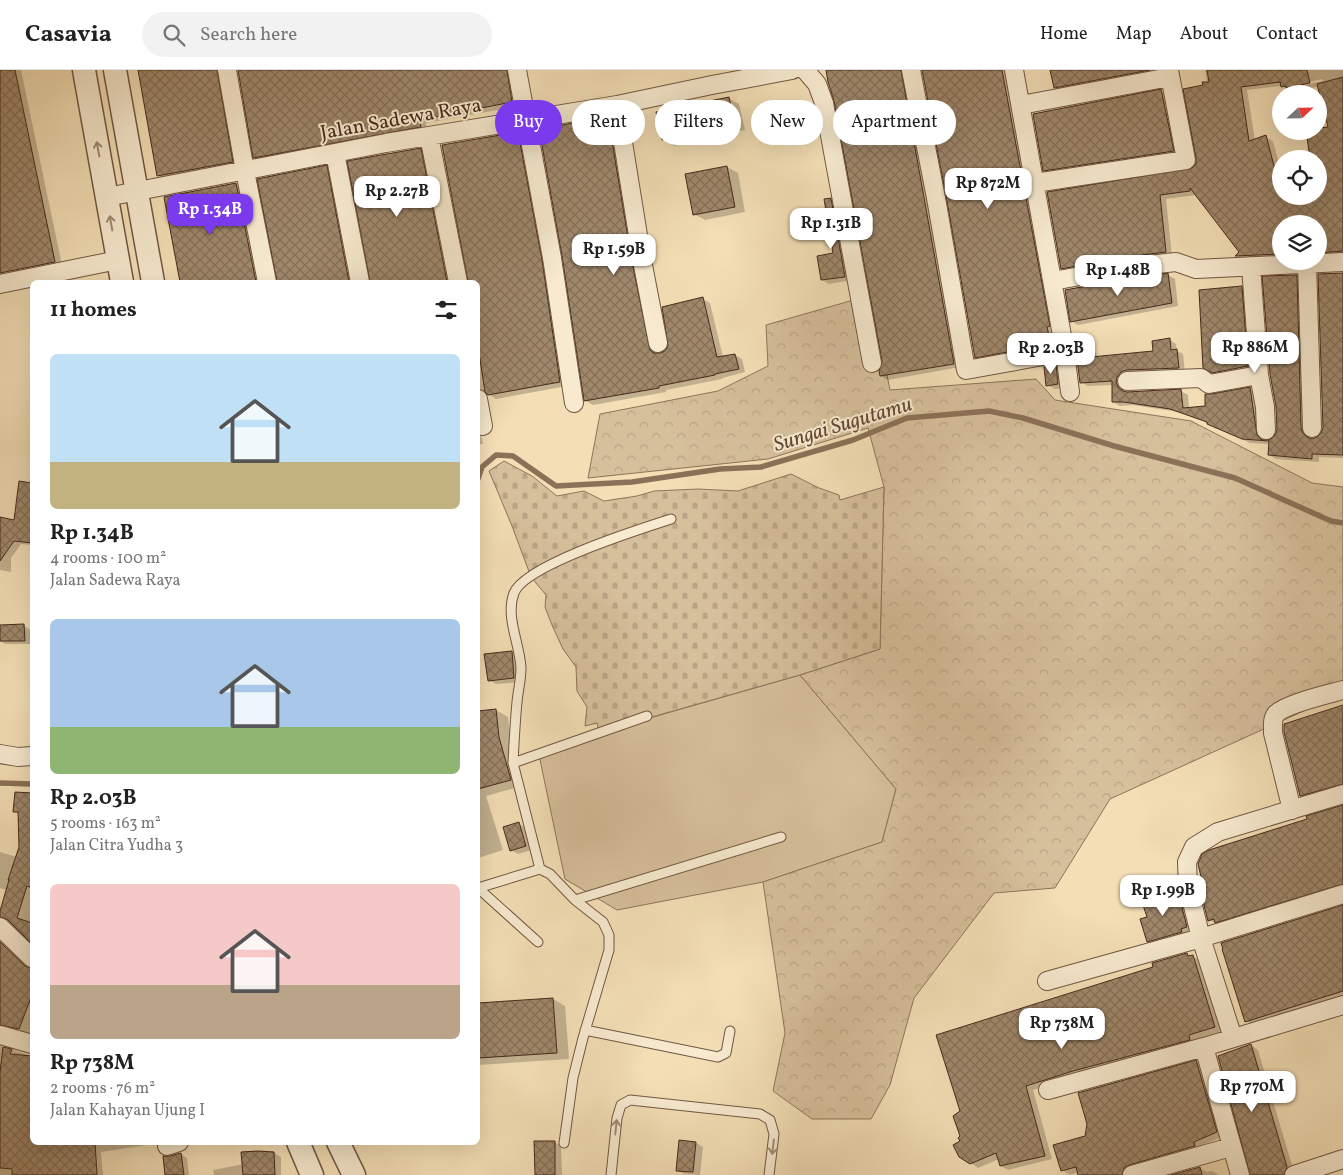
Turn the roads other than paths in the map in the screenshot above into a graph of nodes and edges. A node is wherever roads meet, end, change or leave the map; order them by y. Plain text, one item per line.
1 (84, 70) edge
2 (115, 70) edge
3 (517, 70) edge
4 (792, 70) edge
5 (805, 70) edge
6 (911, 70) edge
7 (1014, 70) edge
8 (230, 71) edge
9 (1170, 73) edge
10 (522, 100) edge
11 (640, 100) edge
12 (1021, 105) junction
13 (495, 125) edge
14 (429, 136) junction
15 (531, 145) edge
16 (623, 145) edge
17 (335, 153) junction
18 (245, 171) junction
19 (1035, 183) junction
20 (136, 192) junction
21 (107, 197) junction
22 (118, 260) junction
23 (1343, 262) edge
24 (1327, 263) edge
25 (1272, 265) edge
26 (1251, 266) junction
27 (1307, 270) edge
28 (52, 278) edge
29 (35, 280) edge
30 (122, 280) edge
31 (153, 280) edge
32 (267, 280) edge
33 (360, 280) edge
34 (458, 280) edge
35 (30, 281) edge
36 (1052, 281) junction
37 (0, 284) edge
38 (658, 343) dead end
39 (1065, 352) junction
40 (872, 363) dead end
41 (1260, 375) junction
42 (1127, 381) dead end
43 (1070, 392) dead end
44 (574, 403) dead end
45 (480, 412) edge
46 (482, 426) dead end
47 (1312, 428) dead end
48 (1266, 430) dead end
49 (670, 518) dead end
50 (1343, 690) edge
51 (647, 716) dead end
52 (0, 754) edge
53 (30, 756) edge
54 (513, 763) junction
55 (1343, 794) edge
56 (1292, 810) junction
57 (781, 837) dead end
58 (540, 869) junction
59 (480, 887) edge
60 (480, 890) edge
61 (1343, 894) edge
62 (574, 900) junction
63 (0, 927) edge
64 (1201, 938) junction
65 (538, 942) dead end
66 (30, 956) edge
67 (1047, 981) dead end
68 (1343, 1005) edge
69 (585, 1030) junction
70 (730, 1031) dead end
71 (0, 1035) edge
72 (1233, 1038) junction
73 (30, 1043) edge
74 (1204, 1047) junction
75 (1048, 1090) dead end
76 (564, 1143) dead end
77 (299, 1145) edge
78 (339, 1145) edge
79 (1232, 1147) junction
80 (1334, 1166) edge
81 (312, 1175) edge
82 (354, 1175) edge
83 (611, 1175) edge
84 (768, 1175) edge
85 (1132, 1175) edge
86 (1240, 1175) edge
87 (1294, 1175) edge

21 -> 1 street
2 - 20 street
3 - 10 street
4 - 11 street, Jalan Sadewa Raya
5 - 40 street
6 - 39 street
7 - 12 street
8 - 18 street
9 - 12 street
9 - 19 street
12 - 19 street
13 - 14 street, Jalan Sadewa Raya
14 - 17 street, Jalan Sadewa Raya
14 - 34 street
15 - 44 street
16 - 38 street
17 - 18 street, Jalan Sadewa Raya
17 - 33 street
18 - 20 street, Jalan Sadewa Raya
18 - 32 street
19 - 36 street
20 - 21 street, Jalan Sadewa Raya
20 - 31 street
22 -> 21 street
22 - 28 street
22 - 30 street
23 - 24 street
25 - 26 street
26 - 36 street
26 - 41 street
27 - 47 street
28 - 29 street
35 - 37 street
36 - 39 street
39 - 43 street
41 - 42 street
41 - 48 street
45 - 46 street
49 - 54 lane
50 - 56 street
51 - 54 lane
52 - 53 street
54 - 58 lane
55 - 56 street
56 - 64 street
57 - 62 lane
58 - 59 lane
58 - 62 lane
60 - 65 lane
61 - 64 street
62 - 69 lane
63 - 66 street
64 - 67 street
64 - 72 street
68 - 72 street
69 - 70 lane
69 - 76 lane
71 - 73 street
72 - 74 street
74 - 75 street
74 - 79 street
77 - 81 street
78 - 82 street
79 - 85 street
79 - 86 street
80 - 87 street
83 -> 84 lane

